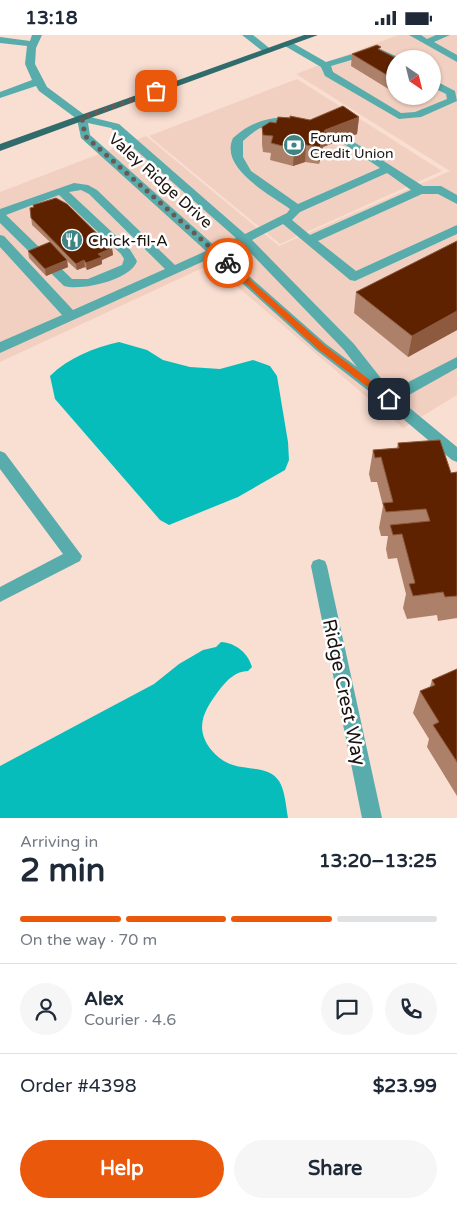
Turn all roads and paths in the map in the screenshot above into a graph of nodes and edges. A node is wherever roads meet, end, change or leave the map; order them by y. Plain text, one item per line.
1 (247, 35) edge
2 (313, 35) edge
3 (414, 35) edge
4 (445, 35) edge
5 (0, 40) edge
6 (35, 40) edge
7 (426, 42) junction
8 (288, 44) junction
9 (268, 51) junction
10 (386, 55) edge
11 (457, 59) edge
12 (325, 65) junction
13 (38, 82) junction
14 (441, 87) edge
15 (0, 95) edge
16 (82, 118) junction
17 (304, 119) edge
18 (320, 124) edge
19 (0, 148) edge
20 (388, 169) junction
21 (420, 190) junction
22 (61, 191) junction
23 (457, 201) edge
24 (296, 209) junction
25 (0, 214) edge
26 (285, 220) junction
27 (457, 229) edge
28 (0, 239) edge
29 (244, 239) junction
30 (309, 240) junction
31 (216, 252) junction
32 (174, 271) junction
33 (71, 317) junction
34 (0, 348) edge
35 (457, 362) edge
36 (389, 399) junction
37 (454, 450) edge
38 (0, 457) edge
39 (319, 566) dead end
40 (0, 595) edge
41 (372, 818) edge

1 - 9 street
2 - 8 main road
3 - 7 street
4 - 7 street
5 - 6 street
6 - 13 street
7 - 11 street
8 - 9 main road
8 - 12 street
9 - 16 main road
10 - 12 street
12 - 14 street
13 - 15 street
13 - 16 street
16 - 19 main road
16 - 29 street, Valey Ridge Drive
16 - 31 street, Valey Ridge Drive
17 - 24 street
18 - 20 street
20 - 21 street
20 - 24 street
21 - 23 street
21 - 30 street
22 - 25 street
22 - 25 street
22 - 32 street
24 - 26 street
26 - 29 street
26 - 30 street
27 - 30 street
28 - 33 street
29 - 31 street
29 - 36 street, Valey Ridge Drive
31 - 32 street
31 - 36 street, Valey Ridge Drive
32 - 33 street
33 - 34 street
35 - 36 street
36 - 37 street, Valey Ridge Drive
38 - 40 street
39 - 41 street, Ridge Crest Way

